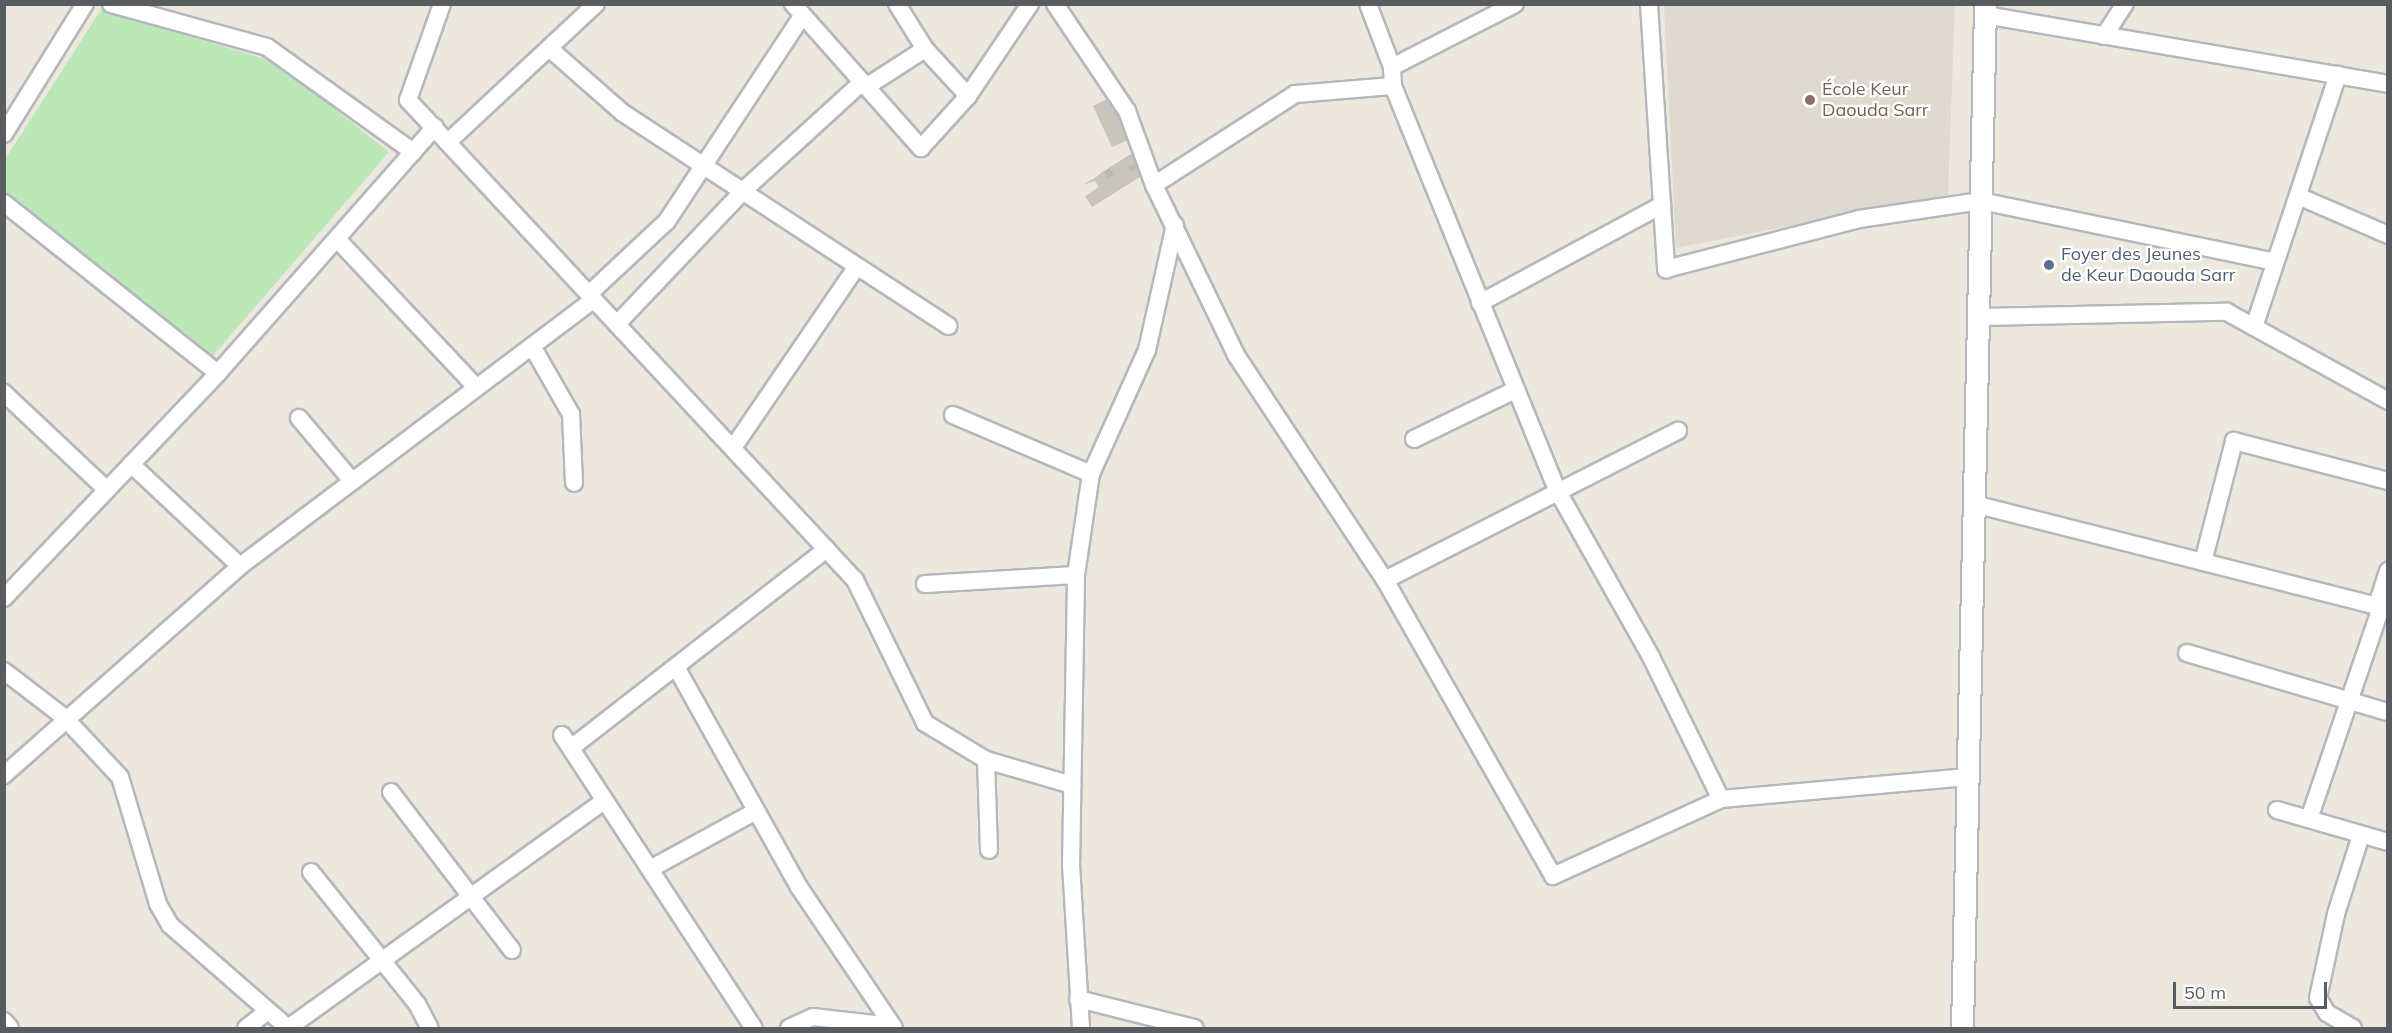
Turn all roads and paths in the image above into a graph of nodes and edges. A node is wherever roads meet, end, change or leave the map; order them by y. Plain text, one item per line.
1 (85, 4) edge
2 (111, 4) edge
3 (442, 4) edge
4 (596, 4) edge
5 (897, 4) edge
6 (1030, 4) edge
7 (1074, 4) edge
8 (1368, 4) edge
9 (1515, 4) edge
10 (1649, 4) edge
11 (2125, 4) edge
12 (1056, 6) edge
13 (797, 10) edge
14 (1985, 10) edge
15 (2104, 36) junction
16 (549, 48) junction
17 (925, 49) junction
18 (1392, 67) junction
19 (2338, 75) junction
20 (864, 84) junction
21 (2388, 84) edge
22 (1393, 87) junction
23 (968, 96) junction
24 (435, 128) junction
25 (4, 134) edge
26 (448, 142) junction
27 (413, 152) junction
28 (699, 165) junction
29 (1154, 185) junction
30 (746, 189) junction
31 (2298, 196) junction
32 (1981, 201) junction
33 (4, 203) edge
34 (1662, 205) junction
35 (1176, 225) junction
36 (2388, 235) edge
37 (337, 238) junction
38 (2275, 262) junction
39 (856, 268) junction
40 (591, 296) junction
41 (1480, 303) junction
42 (1978, 317) junction
43 (617, 324) junction
44 (948, 326) dead end
45 (2254, 327) junction
46 (532, 346) junction
47 (218, 373) junction
48 (477, 388) junction
49 (1513, 392) junction
50 (4, 393) edge
51 (2388, 401) edge
52 (953, 415) dead end
53 (299, 418) dead end
54 (1678, 431) dead end
55 (1413, 439) dead end
56 (733, 448) junction
57 (131, 464) junction
58 (1091, 474) junction
59 (2388, 481) edge
60 (352, 482) junction
61 (574, 483) dead end
62 (107, 490) junction
63 (1557, 490) junction
64 (1974, 504) junction
65 (827, 549) junction
66 (2203, 562) junction
67 (240, 566) junction
68 (2388, 571) edge
69 (1076, 575) junction
70 (1385, 580) junction
71 (925, 584) dead end
72 (6, 594) edge
73 (2382, 607) edge
74 (2187, 653) dead end
75 (676, 667) junction
76 (4, 671) edge
77 (2349, 700) junction
78 (2388, 711) edge
79 (64, 717) junction
80 (986, 760) junction
81 (4, 775) edge
82 (1968, 777) junction
83 (1072, 785) junction
84 (391, 792) dead end
85 (1721, 799) junction
86 (605, 800) junction
87 (2277, 810) dead end
88 (756, 811) junction
89 (2309, 819) junction
90 (2361, 835) junction
91 (2388, 842) edge
92 (989, 850) dead end
93 (650, 869) junction
94 (311, 872) dead end
95 (471, 896) junction
96 (512, 950) dead end
97 (382, 961) junction
98 (1078, 999) junction
99 (268, 1011) junction
100 (4, 1021) edge
101 (288, 1028) edge
102 (893, 1028) edge
103 (10, 1029) edge
104 (246, 1029) edge
105 (430, 1029) edge
106 (754, 1029) edge
107 (789, 1029) edge
108 (1081, 1029) edge
109 (1194, 1029) edge
110 (1962, 1029) edge
111 (2353, 1029) edge

1 - 25 street
2 - 27 street
3 - 24 street
4 - 16 street
5 - 17 street
6 - 23 street
7 - 12 street
8 - 18 street
9 - 18 street
10 - 34 street
11 - 15 street
12 - 29 street
13 - 20 street
13 - 28 street
14 - 15 street
14 - 32 street
15 - 19 street
16 - 26 street
16 - 28 street
17 - 20 street
17 - 23 street
18 - 22 street
19 - 21 street
19 - 31 street
20 - 23 street
20 - 30 street
22 - 29 street
22 - 41 street
24 - 26 street
24 - 27 street
26 - 40 street
27 - 37 street
28 - 30 street
28 - 40 street
29 - 35 street
30 - 39 street
30 - 43 street
31 - 36 street
31 - 38 street
32 - 34 street
32 - 38 street
32 - 42 street
33 - 47 street
34 - 41 street
35 - 58 street
35 - 70 street
37 - 47 street
37 - 48 street
38 - 45 street
39 - 44 street
39 - 56 street
40 - 43 street
40 - 46 street
41 - 49 street
42 - 45 street
42 - 64 street
43 - 56 street
45 - 51 street
46 - 48 street
46 - 61 street
47 - 57 street
48 - 60 street
49 - 55 street
49 - 63 street
50 - 62 street
52 - 58 street
53 - 60 street
54 - 63 street
56 - 65 street
57 - 62 street
57 - 67 street
58 - 69 street
59 - 66 street
60 - 67 street
62 - 72 street
63 - 70 street
63 - 85 street
64 - 66 street
64 - 82 street
65 - 75 street
65 - 80 street
66 - 73 street
67 - 79 street
68 - 73 street
69 - 71 street
69 - 83 street
70 - 85 street
73 - 77 street
74 - 77 street
75 - 86 street
75 - 88 street
76 - 79 street
77 - 78 street
77 - 89 street
79 - 81 street
79 - 99 street
80 - 83 street
80 - 92 street
82 - 85 street
82 - 110 street
83 - 98 street
84 - 95 street
86 - 93 street
86 - 95 street
87 - 89 street
88 - 93 street
88 - 102 street
89 - 90 street
90 - 91 street
90 - 111 street
93 - 106 street
94 - 97 street
95 - 96 street
95 - 97 street
97 - 101 street
97 - 105 street
98 - 108 street
98 - 109 street
99 - 101 street
99 - 104 street
100 - 103 street
102 - 107 street

